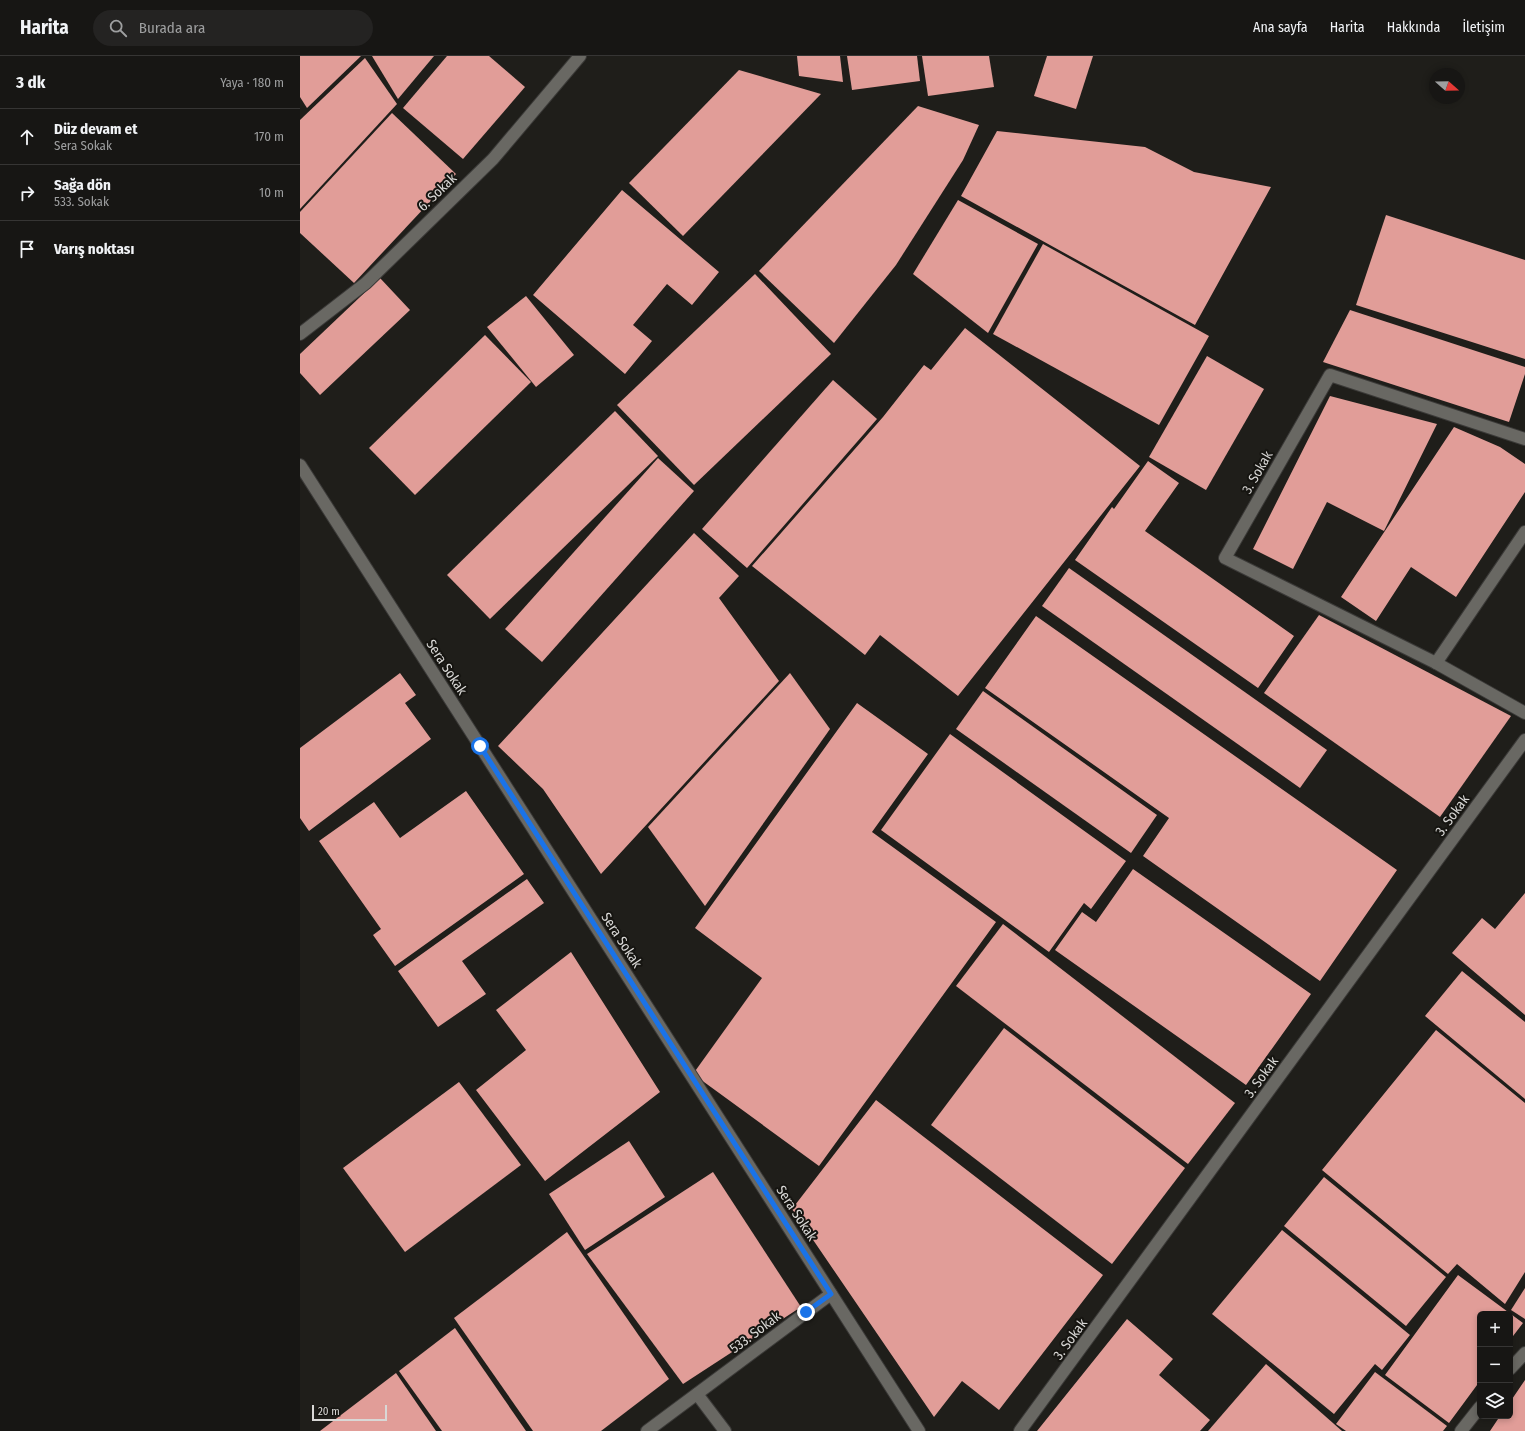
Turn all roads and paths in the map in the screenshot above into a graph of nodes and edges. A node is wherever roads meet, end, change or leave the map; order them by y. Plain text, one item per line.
1 (580, 56) edge
2 (300, 334) edge
3 (1525, 439) edge
4 (300, 465) edge
5 (1525, 532) edge
6 (1436, 663) junction
7 (1525, 713) edge
8 (1525, 740) edge
9 (831, 1294) junction
10 (1525, 1353) edge
11 (1513, 1366) edge
12 (697, 1394) junction
13 (1477, 1411) edge
14 (647, 1431) edge
15 (724, 1431) edge
16 (919, 1431) edge
17 (1020, 1431) edge
18 (1461, 1431) edge

1 - 2 street, 6. Sokak
3 - 6 street, 3. Sokak
4 - 9 street, Sera Sokak
5 - 6 street
6 - 7 street, 3. Sokak
8 - 17 street, 3. Sokak
9 - 12 street, 533. Sokak
9 - 16 street, Sera Sokak
10 - 11 street
12 - 14 street, 533. Sokak
12 - 15 street
13 - 18 street

